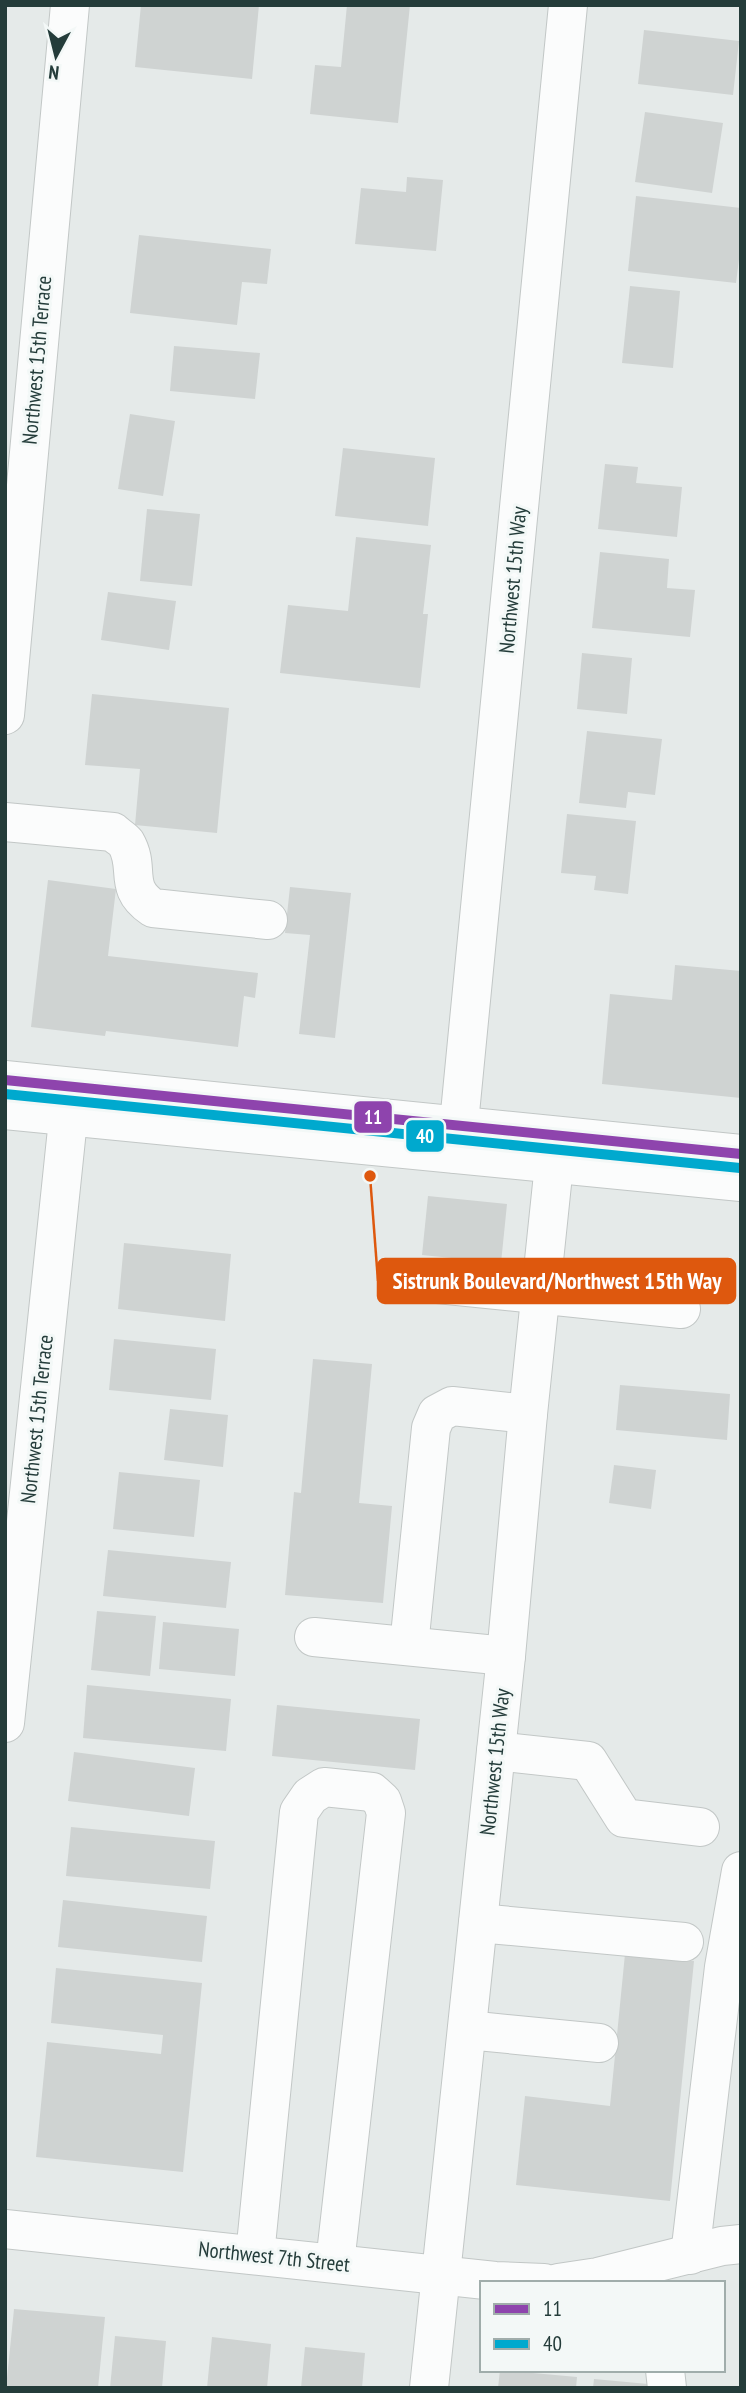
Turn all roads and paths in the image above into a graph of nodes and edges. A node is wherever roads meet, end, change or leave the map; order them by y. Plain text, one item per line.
1 (69, 5) edge
2 (568, 5) edge
3 (5, 715) edge
4 (5, 822) edge
5 (268, 920) dead end
6 (5, 1080) edge
7 (70, 1101) junction
8 (5, 1110) edge
9 (458, 1141) junction
10 (555, 1150) junction
11 (741, 1154) edge
12 (741, 1182) edge
13 (418, 1282) dead end
14 (541, 1294) junction
15 (681, 1309) dead end
16 (528, 1414) junction
17 (314, 1637) dead end
18 (410, 1646) junction
19 (506, 1656) junction
20 (5, 1723) edge
21 (496, 1751) junction
22 (700, 1827) dead end
23 (741, 1871) edge
24 (478, 1923) junction
25 (684, 1942) dead end
26 (467, 2030) junction
27 (599, 2043) dead end
28 (5, 2230) edge
29 (741, 2244) edge
30 (255, 2255) junction
31 (691, 2255) junction
32 (335, 2263) junction
33 (441, 2274) junction
34 (640, 2275) edge
35 (495, 2281) edge
36 (571, 2281) edge
37 (429, 2388) edge

1 - 3 street, Northwest 15th Terrace
2 - 9 street, Northwest 15th Way
4 - 5 street
6 - 7 street
7 - 8 street
7 - 9 street
7 - 20 street, Northwest 15th Terrace
9 - 10 street
10 - 11 street
10 - 12 street
10 - 14 street, Northwest 15th Way
13 - 14 street
14 - 15 street
14 - 16 street, Northwest 15th Way
16 - 18 street
16 - 19 street, Northwest 15th Way
17 - 18 street
18 - 19 street
19 - 21 street, Northwest 15th Way
21 - 22 street
21 - 24 street, Northwest 15th Way
23 - 31 street
24 - 25 street
24 - 26 street, Northwest 15th Way
26 - 27 street
26 - 33 street, Northwest 15th Way
28 - 30 street, Northwest 7th Street
29 - 31 street
30 - 32 street, Northwest 7th Street
30 - 32 street
31 - 34 street
32 - 33 street, Northwest 7th Street
33 - 35 street, Northwest 7th Street
33 - 37 street, Northwest 15th Way
34 - 36 street

